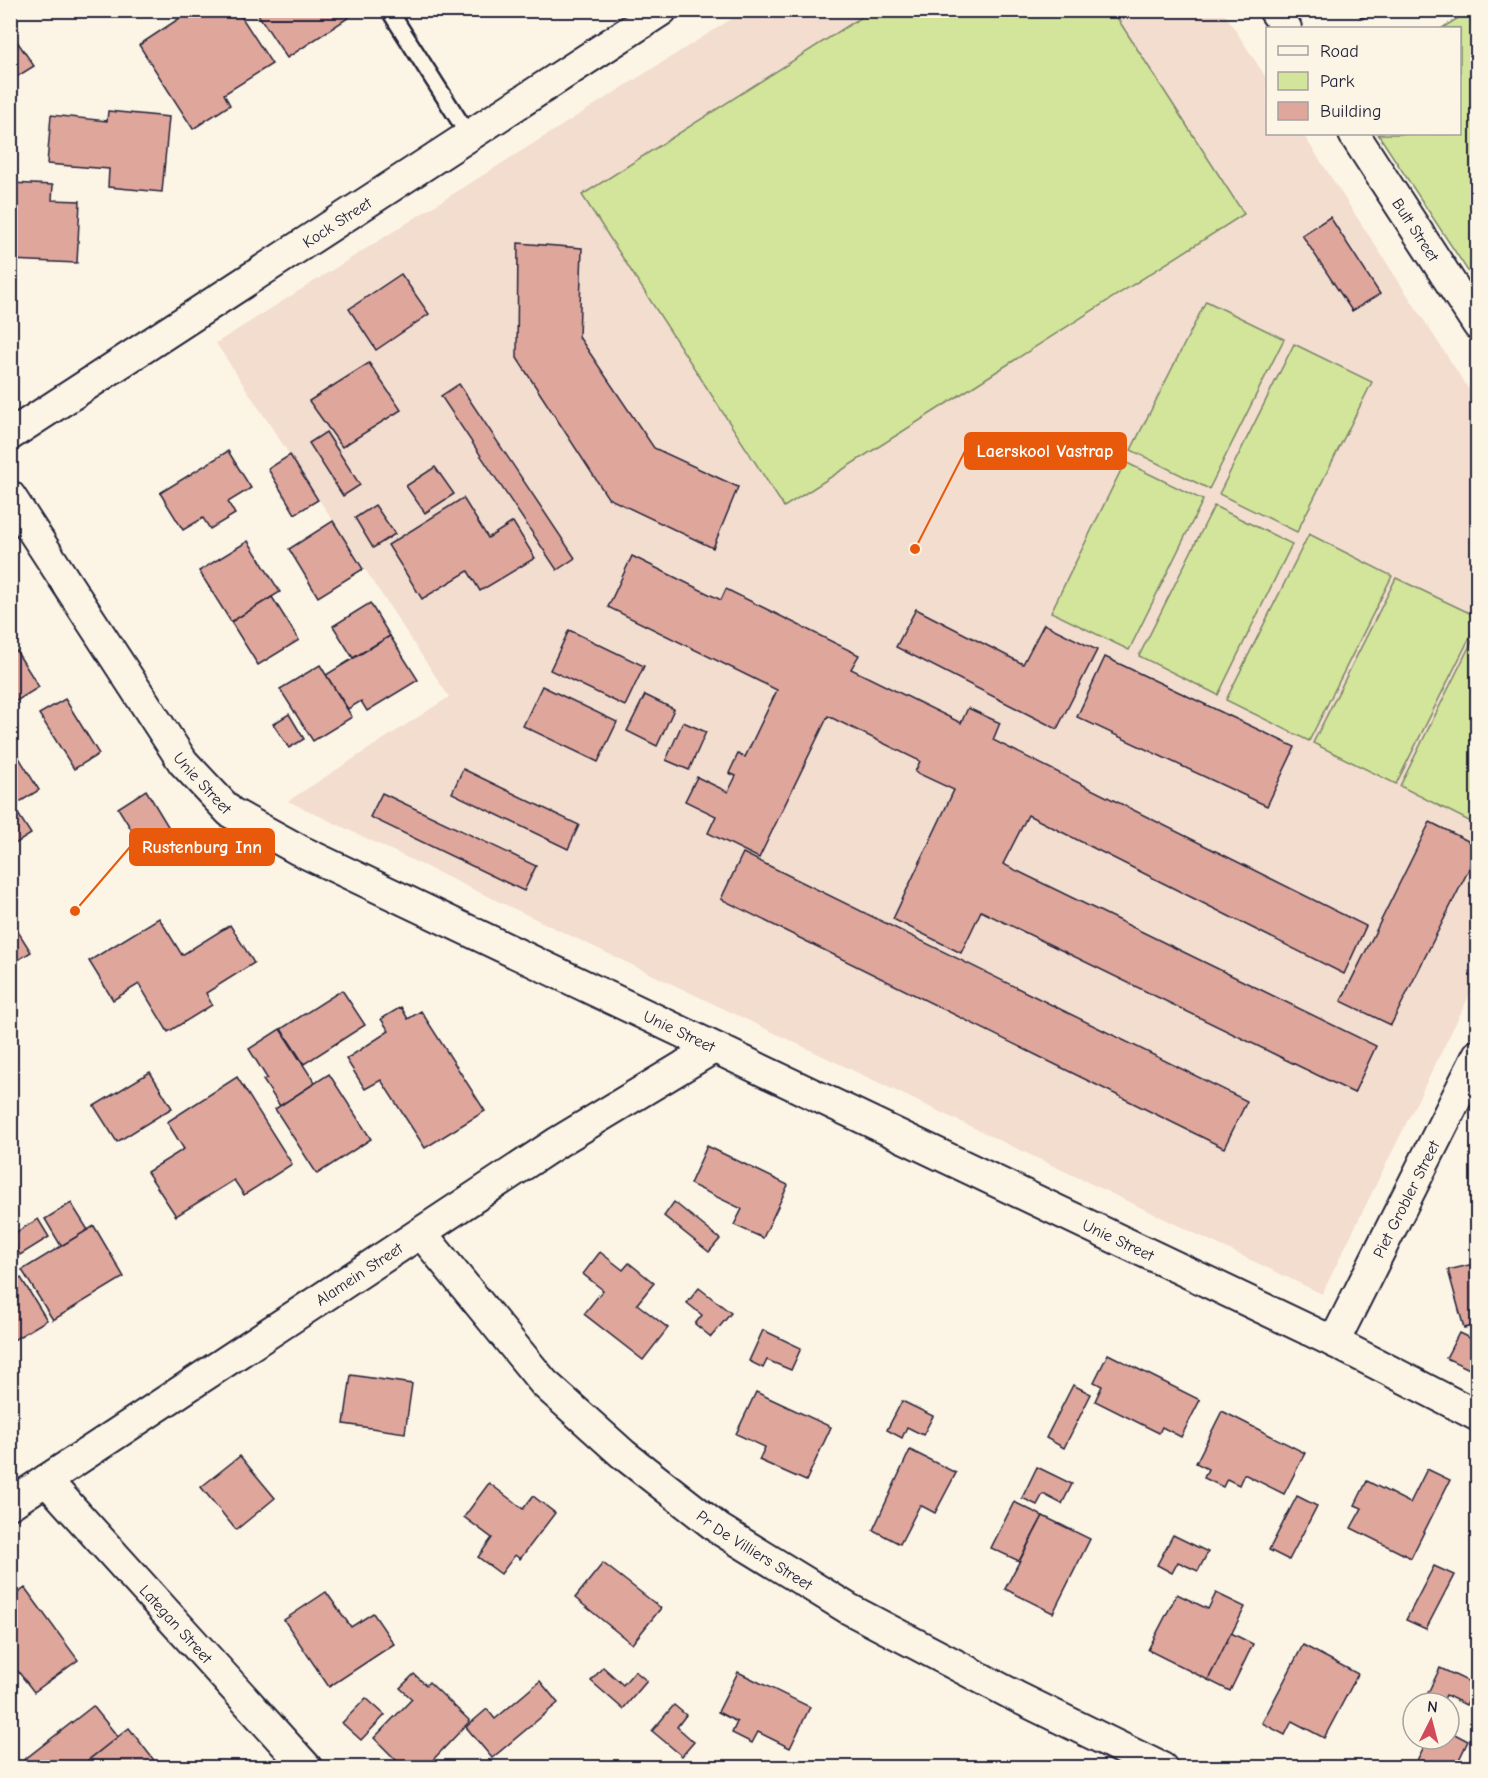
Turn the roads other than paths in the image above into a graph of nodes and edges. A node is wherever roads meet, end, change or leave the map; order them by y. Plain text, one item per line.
1 (388, 10) edge
2 (662, 10) edge
3 (1274, 10) edge
4 (1285, 27) edge
5 (1354, 135) edge
6 (469, 136) junction
7 (1478, 325) edge
8 (10, 435) edge
9 (10, 496) edge
10 (712, 1049) junction
11 (1478, 1055) edge
12 (422, 1234) junction
13 (1334, 1342) junction
14 (1478, 1416) edge
15 (46, 1480) junction
16 (10, 1504) edge
17 (307, 1767) edge
18 (1162, 1767) edge

1 - 6 lane
2 - 6 street, Kock Street
3 - 4 street
5 - 7 street, Bult Street
6 - 8 street, Kock Street
9 - 10 street, Unie Street
10 - 12 street, Alamein Street
10 - 13 street, Unie Street
11 - 13 street, Piet Grobler Street
12 - 15 street, Alamein Street
12 - 18 street, Pr De Villiers Street
13 - 14 street, Unie Street
15 - 16 street, Alamein Street
15 - 17 street, Lategan Street

